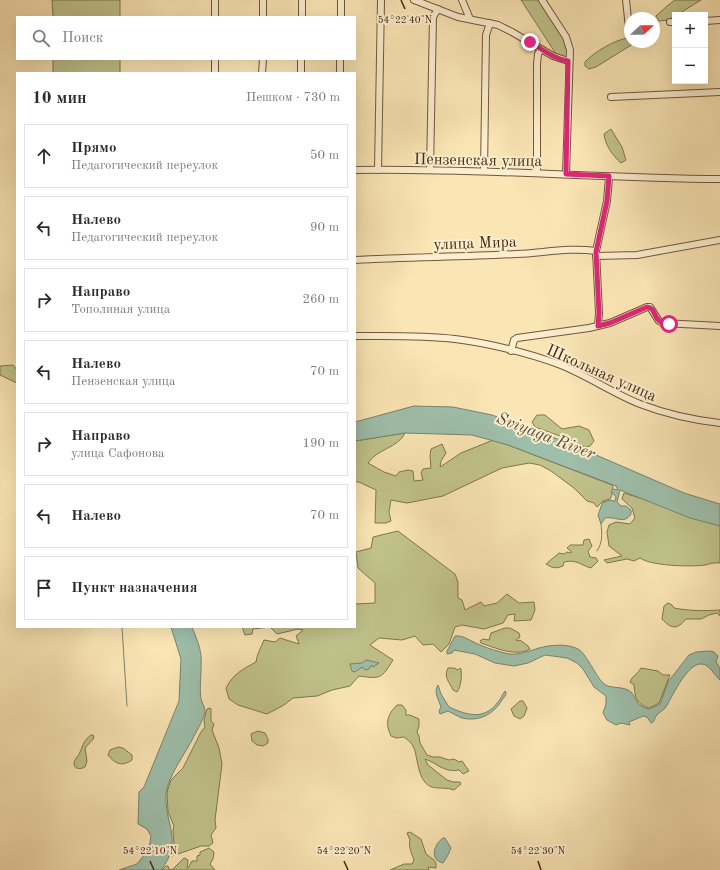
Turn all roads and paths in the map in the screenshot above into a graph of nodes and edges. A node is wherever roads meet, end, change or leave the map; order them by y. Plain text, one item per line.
1 (215, 0) edge
2 (263, 0) edge
3 (302, 0) edge
4 (341, 0) edge
5 (381, 0) edge
6 (414, 0) edge
7 (462, 0) edge
8 (542, 0) edge
9 (626, 0) edge
10 (438, 9) junction
11 (627, 12) edge
12 (215, 16) edge
13 (263, 16) edge
14 (302, 16) edge
15 (341, 16) edge
16 (470, 19) junction
17 (720, 20) edge
18 (708, 21) edge
19 (490, 22) junction
20 (541, 49) junction
21 (215, 60) edge
22 (262, 60) edge
23 (301, 60) edge
24 (340, 60) edge
25 (568, 61) junction
26 (215, 72) edge
27 (262, 72) edge
28 (301, 72) edge
29 (340, 72) edge
30 (720, 92) edge
31 (611, 97) dead end
32 (356, 170) edge
33 (378, 170) junction
34 (430, 170) junction
35 (484, 171) junction
36 (536, 172) junction
37 (566, 174) junction
38 (609, 176) junction
39 (720, 179) edge
40 (720, 240) edge
41 (596, 254) junction
42 (356, 260) edge
43 (598, 326) junction
44 (720, 326) edge
45 (356, 336) edge
46 (511, 351) junction
47 (720, 423) edge

1 - 12 street
2 - 13 street
3 - 14 street
4 - 15 street
5 - 33 street
6 - 10 street
7 - 16 street
8 - 25 street
9 - 11 street
10 - 16 street
10 - 34 street
16 - 19 street
17 - 18 street
19 - 20 street
19 - 35 street
20 - 25 street
20 - 36 street
21 - 26 street
22 - 27 street
23 - 28 street
24 - 29 street
25 - 37 street
30 - 31 street
32 - 33 street, Пензенская улица
33 - 34 street, Пензенская улица
34 - 35 street, Пензенская улица
35 - 36 street, Пензенская улица
36 - 37 street, Пензенская улица
37 - 38 street, Пензенская улица
38 - 39 street, Пензенская улица
38 - 41 street
40 - 41 street, улица Мира
41 - 42 street, улица Мира
41 - 43 street
43 - 44 street
43 - 46 street
45 - 46 street, Школьная улица
46 - 47 street, Школьная улица

